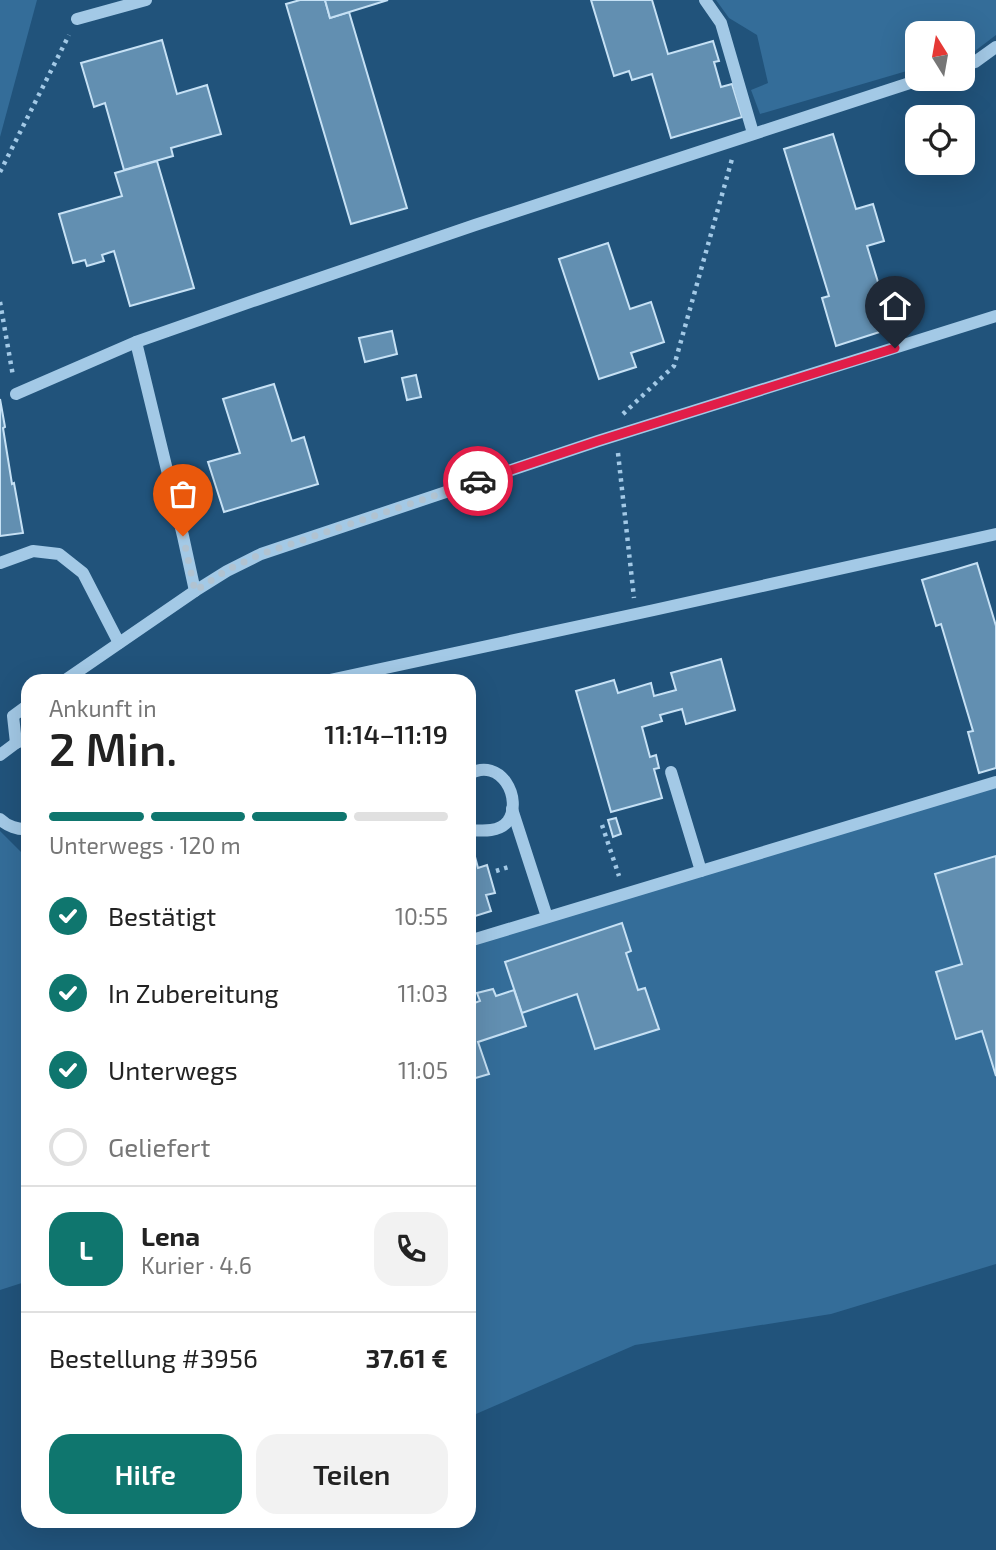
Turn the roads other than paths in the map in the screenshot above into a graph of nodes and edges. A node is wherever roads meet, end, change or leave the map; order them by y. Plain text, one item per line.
1 (146, 0) edge
2 (705, 0) edge
3 (76, 19) road end
4 (996, 47) edge
5 (975, 62) edge
6 (905, 84) edge
7 (753, 133) junction
8 (996, 316) edge
9 (136, 342) junction
10 (16, 394) road end
11 (996, 534) edge
12 (0, 563) edge
13 (195, 591) junction
14 (119, 643) junction
15 (74, 674) edge
16 (357, 674) edge
17 (21, 710) edge
18 (21, 737) edge
19 (21, 741) edge
20 (0, 755) edge
21 (476, 771) edge
22 (671, 772) dead end
23 (996, 782) edge
24 (512, 809) junction
25 (0, 819) edge
26 (21, 829) edge
27 (476, 831) edge
28 (701, 871) junction
29 (547, 917) junction
30 (476, 940) edge

1 - 3 lane
2 - 7 lane
4 - 5 lane
6 - 7 lane
7 - 9 lane
8 - 13 lane
9 - 10 lane
9 - 13 lane
11 - 16 lane
12 - 14 lane
13 - 14 lane
14 - 15 lane
17 - 18 lane
19 - 20 lane
21 - 24 lane
22 - 28 lane
23 - 28 lane
24 - 27 lane
24 - 29 lane
25 - 26 lane
28 - 29 lane
29 - 30 lane

